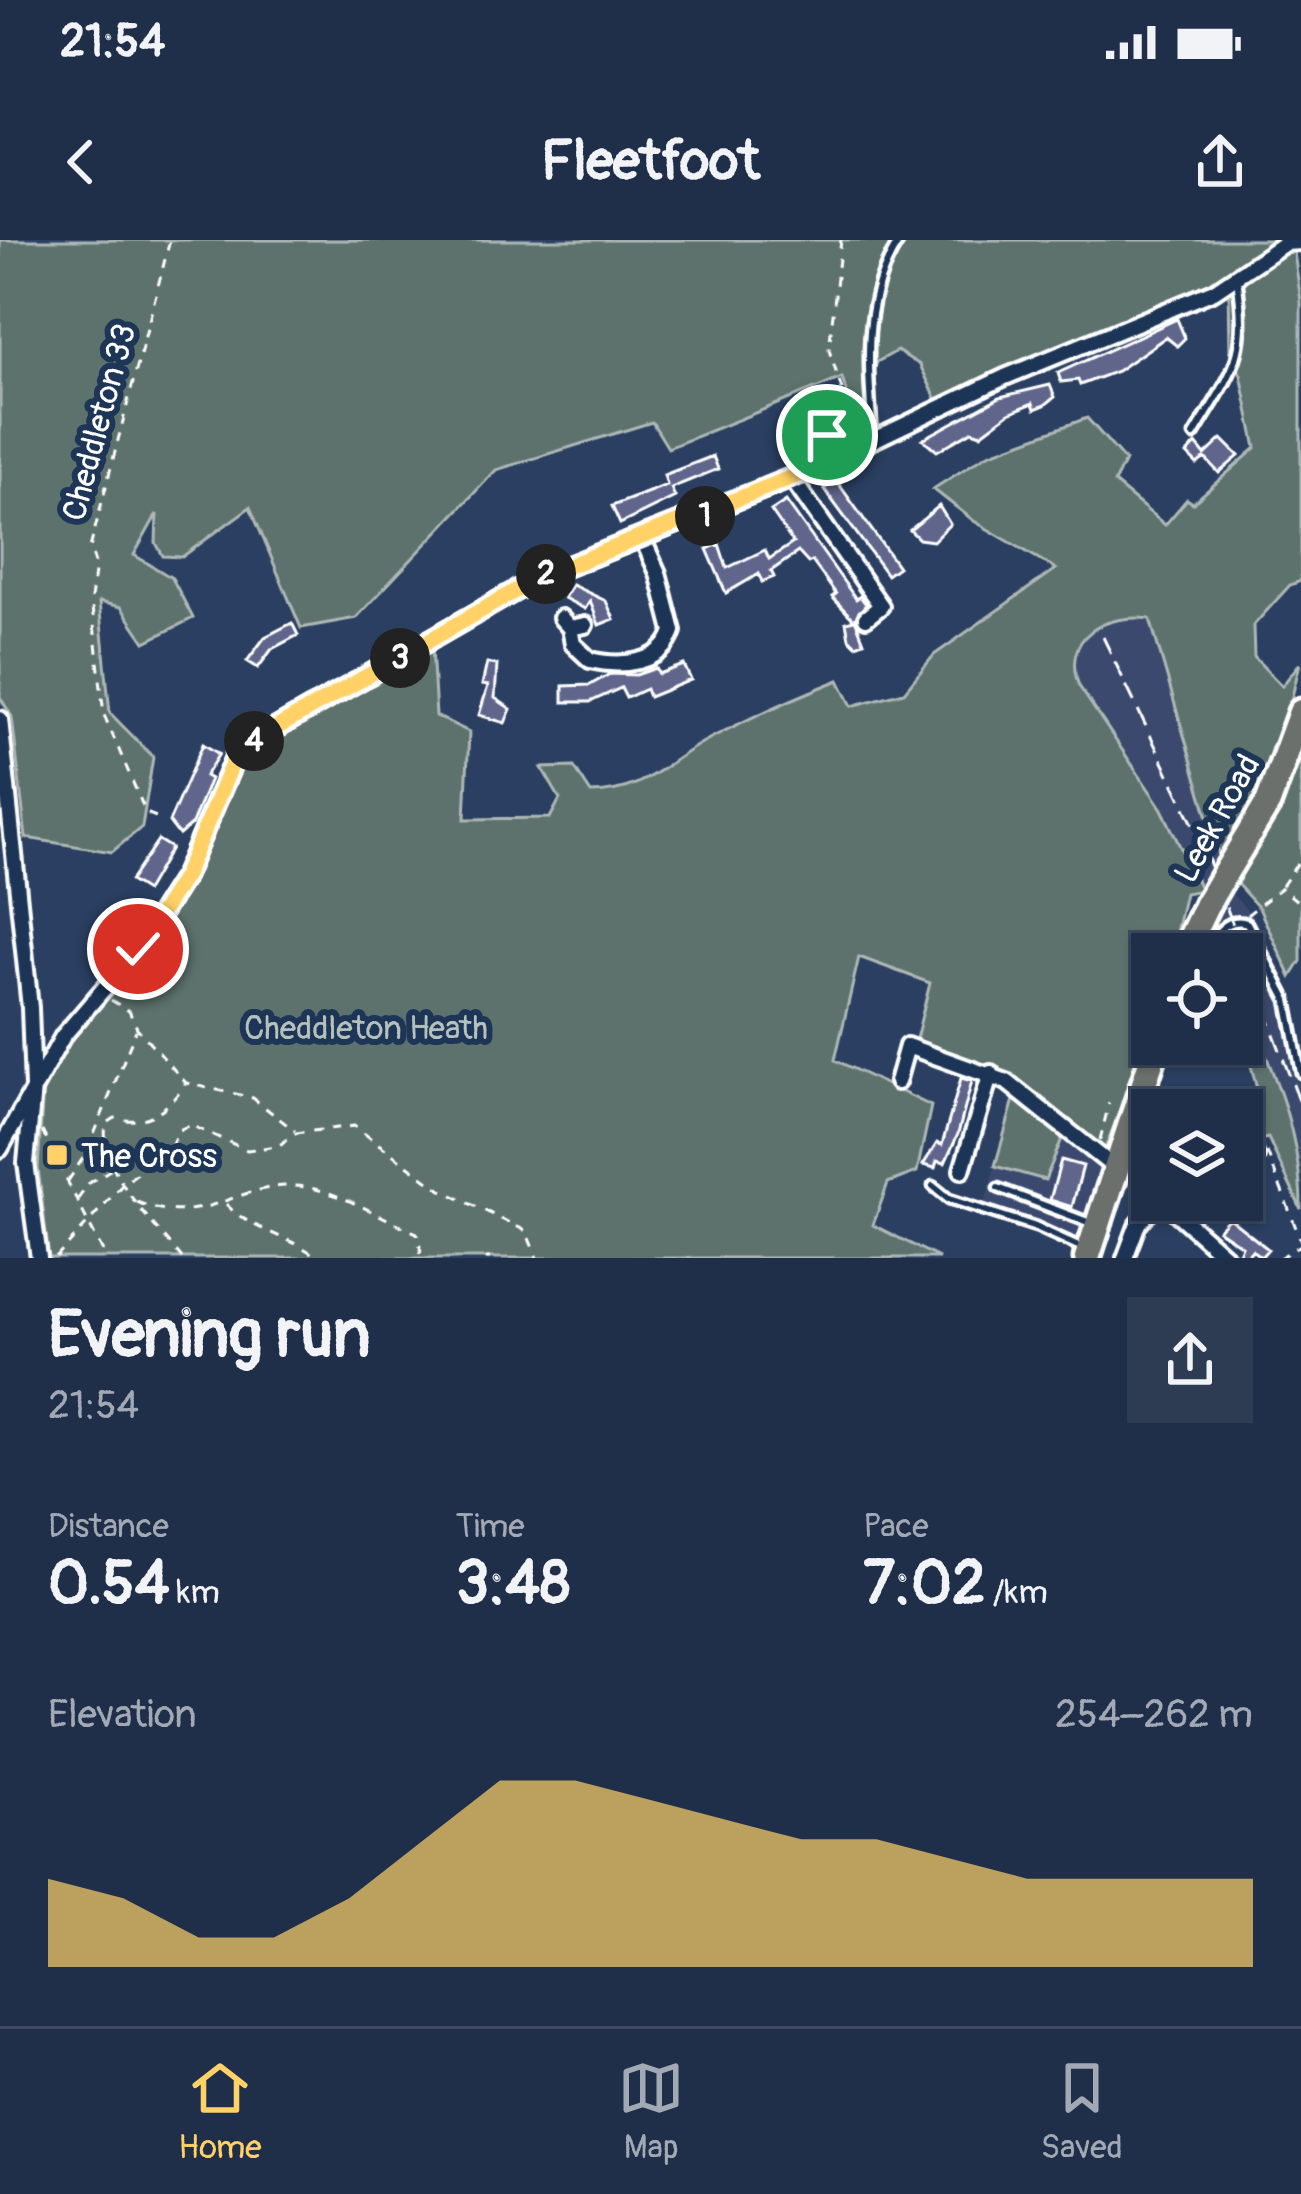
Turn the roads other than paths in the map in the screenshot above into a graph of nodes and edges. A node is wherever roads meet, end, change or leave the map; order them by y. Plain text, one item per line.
1 (900, 240) edge
2 (1301, 242) edge
3 (1237, 278) junction
4 (827, 435) dead end
5 (1194, 435) dead end
6 (867, 443) junction
7 (798, 476) junction
8 (643, 540) junction
9 (866, 617) dead end
10 (572, 624) dead end
11 (1301, 712) edge
12 (0, 718) edge
13 (1193, 933) edge
14 (1217, 933) edge
15 (1254, 933) edge
16 (1263, 957) edge
17 (1154, 1065) edge
18 (991, 1073) junction
19 (1301, 1073) edge
20 (897, 1082) dead end
21 (33, 1088) junction
22 (0, 1149) edge
23 (1110, 1163) junction
24 (962, 1170) dead end
25 (933, 1186) dead end
26 (998, 1188) dead end
27 (1142, 1221) edge
28 (1185, 1221) edge
29 (1096, 1225) junction
30 (1088, 1254) edge
31 (39, 1258) edge
32 (1125, 1258) edge
33 (1227, 1258) edge

1 - 6 lane
2 - 3 street
3 - 5 lane
3 - 6 street
4 - 7 lane
6 - 7 street
7 - 8 street
7 - 9 street
8 - 10 street
8 - 21 street
11 - 13 highway, Leek Road, bridge
12 - 21 street
14 - 15 lane
16 - 19 lane
17 - 23 highway
18 - 20 street
18 - 23 street
18 - 24 street
21 - 22 street
21 - 31 street
23 - 29 highway
25 - 30 lane
26 - 29 lane
27 - 32 street
28 - 33 street
29 - 30 highway

